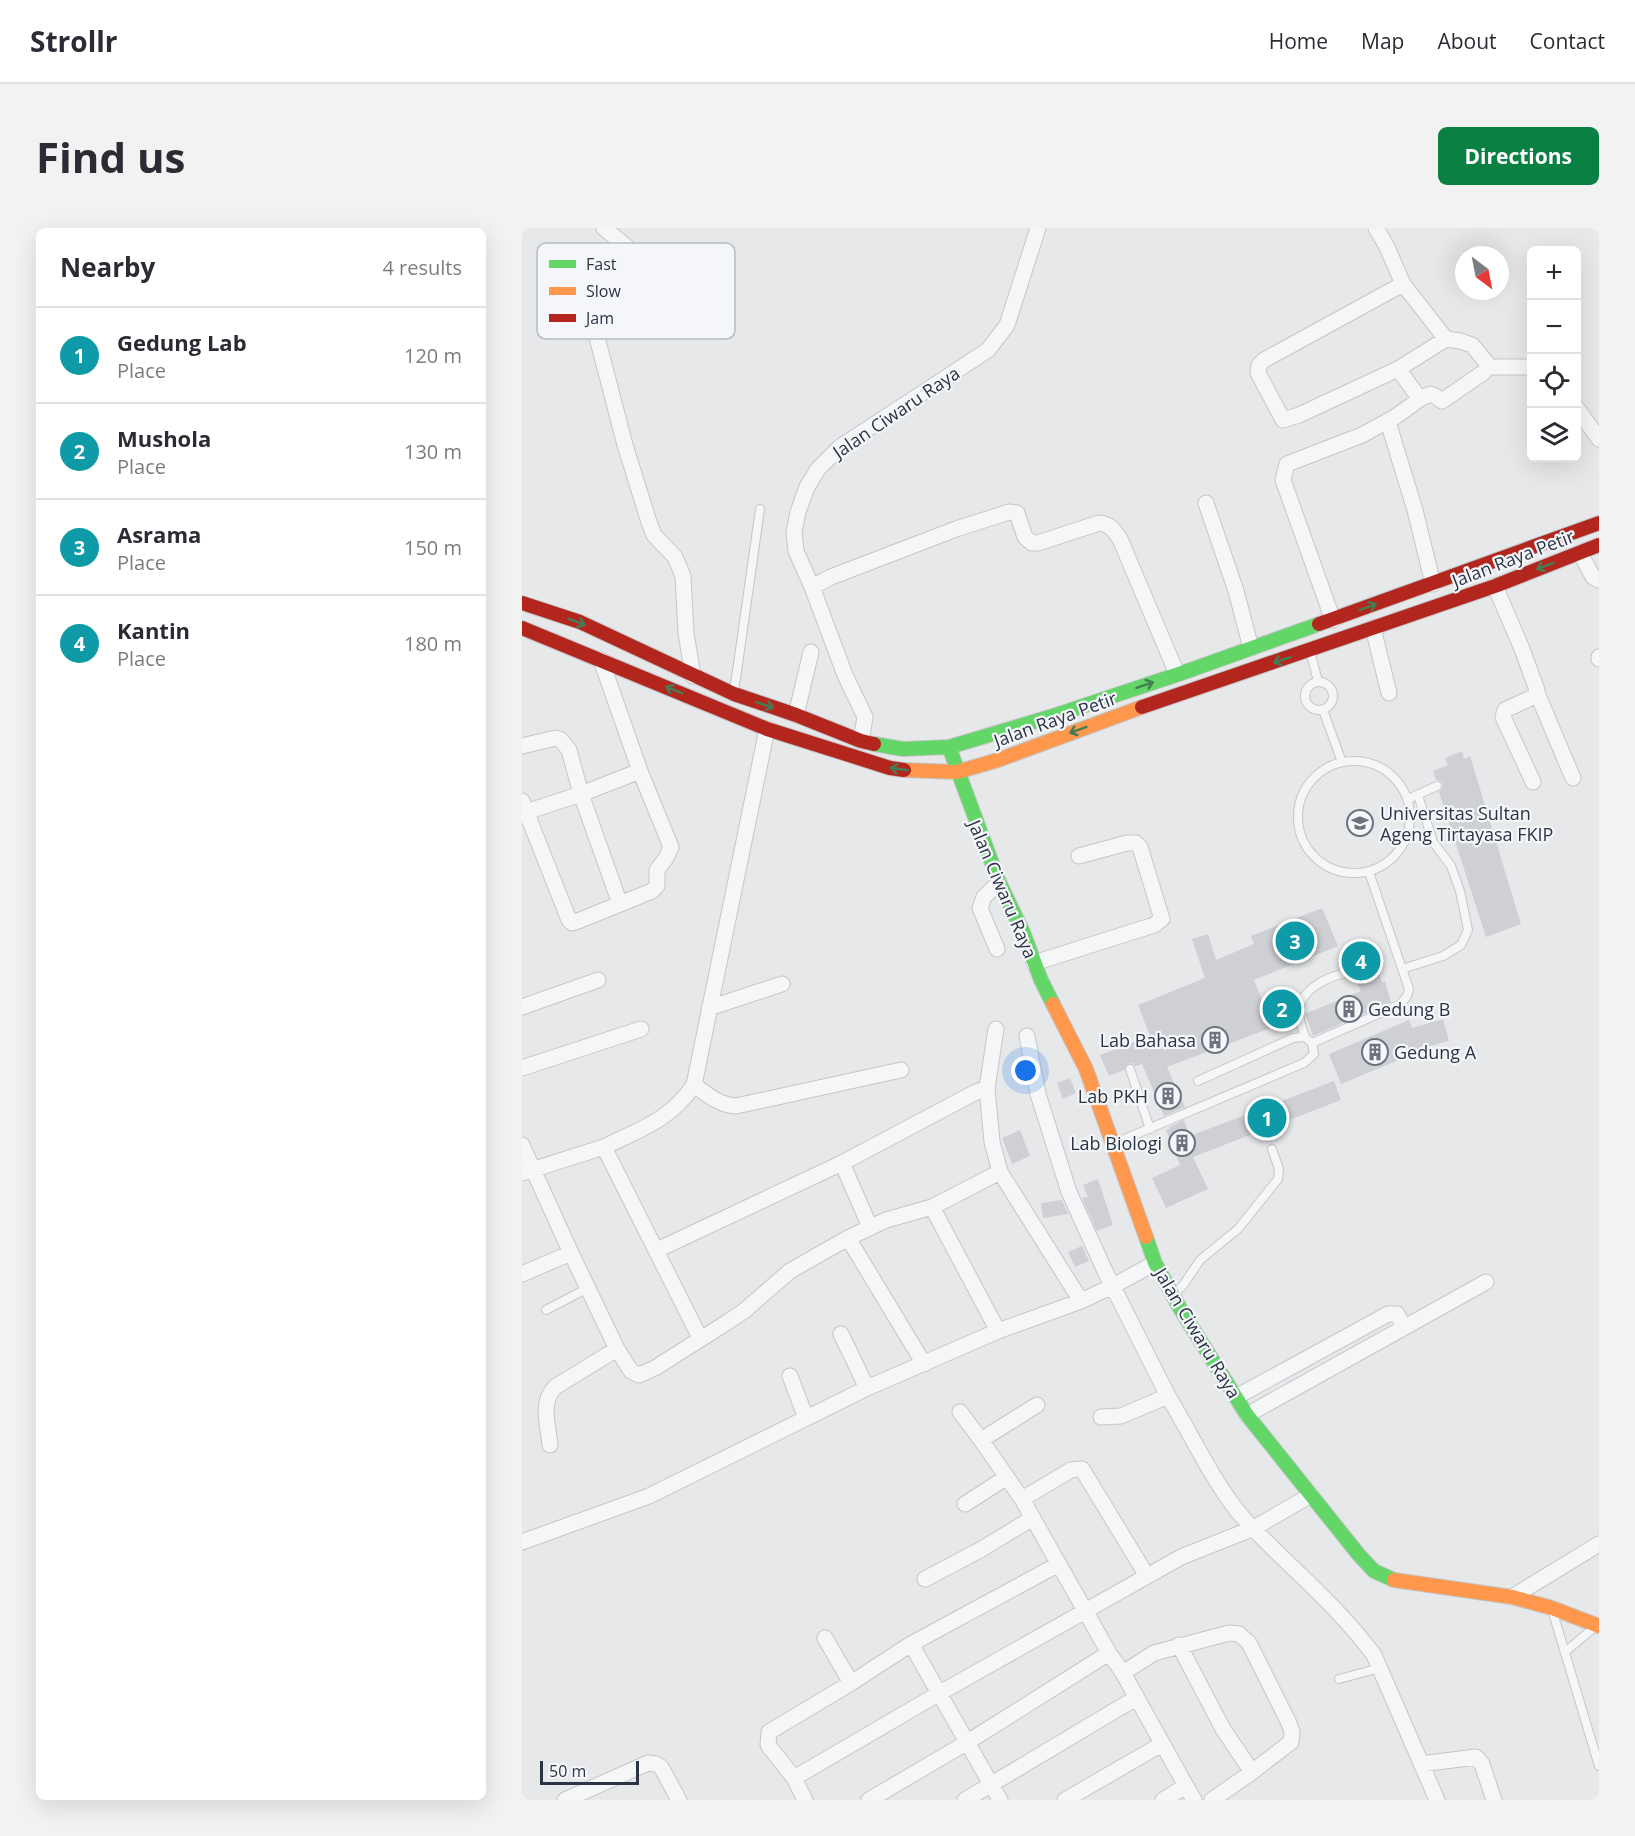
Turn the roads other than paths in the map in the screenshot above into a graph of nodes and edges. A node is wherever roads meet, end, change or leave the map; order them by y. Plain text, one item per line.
1 (604, 228) edge
2 (1038, 228) edge
3 (1376, 228) edge
4 (622, 243) edge
5 (1403, 284) junction
6 (597, 339) edge
7 (1446, 339) junction
8 (1527, 367) edge
9 (1398, 369) junction
10 (1484, 372) dead end
11 (1420, 399) junction
12 (1577, 408) edge
13 (1388, 422) junction
14 (1599, 439) edge
15 (1206, 503) dead end
16 (760, 509) dead end
17 (1599, 524) edge
18 (1599, 545) edge
19 (1580, 553) junction
20 (1599, 579) edge
21 (1433, 584) junction
22 (814, 586) junction
23 (1495, 586) junction
24 (522, 603) edge
25 (1333, 620) junction
26 (522, 628) edge
27 (1372, 628) junction
28 (1251, 648) junction
29 (1310, 651) junction
30 (810, 652) dead end
31 (601, 660) junction
32 (1177, 674) junction
33 (693, 676) junction
34 (1318, 681) junction
35 (1389, 693) dead end
36 (1537, 693) junction
37 (734, 694) junction
38 (1323, 710) junction
39 (796, 715) junction
40 (767, 729) junction
41 (861, 741) junction
42 (522, 746) edge
43 (949, 747) junction
44 (1342, 762) junction
45 (640, 771) junction
46 (957, 772) junction
47 (1573, 778) dead end
48 (1533, 782) dead end
49 (1437, 786) dead end
50 (581, 794) junction
51 (1418, 795) junction
52 (1408, 799) junction
53 (524, 806) edge
54 (1079, 856) dead end
55 (1369, 872) junction
56 (999, 882) junction
57 (620, 904) junction
58 (997, 949) dead end
59 (1034, 963) junction
60 (1402, 969) junction
61 (1342, 974) dead end
62 (598, 980) dead end
63 (782, 984) dead end
64 (522, 1007) edge
65 (709, 1008) junction
66 (641, 1029) dead end
67 (996, 1029) dead end
68 (1027, 1036) dead end
69 (1305, 1037) junction
70 (1311, 1043) junction
71 (522, 1068) edge
72 (1130, 1069) dead end
73 (901, 1070) dead end
74 (1198, 1081) dead end
75 (694, 1085) junction
76 (987, 1088) junction
77 (1150, 1129) junction
78 (1114, 1143) junction
79 (522, 1144) edge
80 (604, 1147) junction
81 (1272, 1149) dead end
82 (842, 1163) junction
83 (527, 1171) edge
84 (1000, 1172) junction
85 (932, 1207) junction
86 (870, 1227) junction
87 (848, 1238) junction
88 (657, 1250) junction
89 (571, 1253) junction
90 (1155, 1263) junction
91 (522, 1274) edge
92 (1486, 1282) dead end
93 (1113, 1286) junction
94 (588, 1288) junction
95 (1173, 1296) junction
96 (1082, 1300) junction
97 (546, 1310) dead end
98 (1404, 1327) junction
99 (998, 1331) junction
100 (841, 1334) dead end
101 (700, 1338) junction
102 (617, 1349) junction
103 (924, 1364) junction
104 (790, 1376) dead end
105 (1265, 1381) junction
106 (867, 1388) junction
107 (1168, 1396) junction
108 (1236, 1397) junction
109 (1275, 1399) junction
110 (1036, 1405) dead end
111 (960, 1412) dead end
112 (1247, 1415) junction
113 (1101, 1417) dead end
114 (806, 1418) junction
115 (981, 1440) junction
116 (550, 1445) dead end
117 (1006, 1477) junction
118 (1311, 1495) junction
119 (1022, 1499) junction
120 (965, 1504) dead end
121 (1033, 1518) junction
122 (1254, 1528) junction
123 (522, 1542) edge
124 (1599, 1544) edge
125 (1059, 1564) junction
126 (1147, 1576) junction
127 (925, 1579) dead end
128 (1512, 1597) junction
129 (1552, 1608) junction
130 (1084, 1610) junction
131 (1598, 1626) edge
132 (825, 1638) dead end
133 (911, 1644) junction
134 (1179, 1645) junction
135 (1565, 1652) junction
136 (1109, 1653) junction
137 (1380, 1668) junction
138 (1123, 1673) junction
139 (1339, 1679) dead end
140 (851, 1683) junction
141 (938, 1694) junction
142 (1136, 1698) junction
143 (966, 1743) junction
144 (1162, 1744) junction
145 (1421, 1764) junction
146 (1599, 1766) edge
147 (1252, 1772) junction
148 (794, 1779) junction
149 (990, 1784) junction
150 (1190, 1793) edge
151 (565, 1800) edge
152 (679, 1800) edge
153 (806, 1800) edge
154 (869, 1800) edge
155 (965, 1800) edge
156 (1000, 1800) edge
157 (1065, 1800) edge
158 (1163, 1800) edge
159 (1212, 1800) edge
160 (1437, 1800) edge
161 (1494, 1800) edge

1 - 4 street
2 - 22 street, Jalan Ciwaru Raya
3 - 5 street
5 - 7 street
5 - 9 street
6 - 33 street
7 - 8 street
7 - 9 street
9 - 11 street
10 - 11 street
11 - 13 street
12 - 14 street
13 - 21 street
13 - 25 street
15 - 28 street
16 - 37 lane
17 - 21 main road, Jalan Raya Petir
18 - 19 main road, Jalan Raya Petir
19 - 20 street
19 -> 23 main road, Jalan Raya Petir
25 -> 21 main road, Jalan Raya Petir
22 - 32 street
22 - 41 street, Jalan Ciwaru Raya
23 - 27 main road, Jalan Raya Petir
23 - 36 street
24 -> 33 main road, Jalan Raya Petir
25 - 28 main road, Jalan Raya Petir
26 - 31 main road, Jalan Raya Petir
27 - 29 main road, Jalan Raya Petir
27 - 35 street
28 - 32 main road, Jalan Raya Petir
29 - 34 lane
29 -> 46 main road, Jalan Raya Petir
30 - 39 street
40 -> 31 main road, Jalan Raya Petir
31 - 45 street
43 -> 32 main road, Jalan Raya Petir
33 - 37 main road, Jalan Raya Petir
34 - 38 lane
34 - 38 lane
36 - 47 street
36 - 48 street
37 -> 39 main road, Jalan Raya Petir
38 - 44 lane
39 - 41 main road, Jalan Raya Petir
46 -> 40 main road, Jalan Raya Petir
40 - 65 street
41 - 43 main road, Jalan Raya Petir
42 - 50 street
43 - 46 main road, Jalan Ciwaru Raya
44 - 52 lane
44 - 55 lane
45 - 50 street
45 - 57 street
46 - 56 main road, Jalan Ciwaru Raya
49 - 51 lane
50 - 53 street
50 - 57 street
51 - 52 lane
51 - 60 lane
52 - 55 lane
53 - 57 street
54 - 59 street
55 - 60 lane
56 - 58 street
56 - 59 main road, Jalan Ciwaru Raya
59 - 78 main road, Jalan Ciwaru Raya
60 - 70 lane
61 - 69 lane
62 - 64 street
63 - 65 street
65 - 75 street
66 - 71 street
67 - 76 street
68 - 93 street
69 - 70 lane
69 - 74 lane
70 - 77 lane
72 - 77 lane
73 - 75 street
75 - 80 street
76 - 82 street
76 - 84 street
77 - 78 lane
78 - 90 main road, Jalan Ciwaru Raya
79 - 83 street
80 - 83 street
80 - 88 street
81 - 95 lane
82 - 86 street
82 - 88 street
83 - 89 street
84 - 85 street
84 - 96 street
85 - 86 street
85 - 99 street
86 - 87 street
87 - 101 street
87 - 103 street
88 - 101 street
89 - 91 street
89 - 94 street
90 - 93 street
90 - 95 main road, Jalan Ciwaru Raya
92 - 98 street
93 - 96 street
93 - 107 street
94 - 97 lane
94 - 102 street
95 - 108 main road, Jalan Ciwaru Raya
96 - 99 street
98 - 105 street
98 - 109 street
99 - 103 street
100 - 106 street
101 - 102 street
102 - 116 street
103 - 106 street
104 - 114 street
105 - 108 street
105 - 109 street
106 - 114 street
107 - 113 street
107 - 122 street
108 - 112 main road, Jalan Ciwaru Raya
109 - 112 street
110 - 115 street
111 - 115 street
112 - 118 main road, Jalan Ciwaru Raya
114 - 123 street
115 - 117 street
117 - 119 street
117 - 120 street
118 - 122 street
118 - 128 main road, Jalan Ciwaru Raya
119 - 121 street
119 - 126 street
121 - 125 street
121 - 127 street
122 - 126 street
122 - 137 street
124 - 128 street
125 - 130 street
125 - 133 street
126 - 130 street
128 - 129 main road, Jalan Ciwaru Raya
129 - 131 main road, Jalan Ciwaru Raya
129 - 135 lane
130 - 136 street
130 - 141 street
131 - 135 lane
132 - 140 street
133 - 140 street
133 - 141 street
134 - 138 street
134 - 147 street
134 - 147 street
135 - 146 lane
136 - 138 street
136 - 143 street
137 - 139 lane
137 - 145 street
138 - 142 street
140 - 148 street
141 - 143 street
141 - 148 street
142 - 144 street
142 - 149 street
143 - 149 street
143 - 154 street
144 - 150 street
144 - 157 street
145 - 160 street
145 - 161 street
147 - 159 street
148 - 153 street
149 - 155 street
149 - 156 street
150 - 158 street
151 - 152 street

